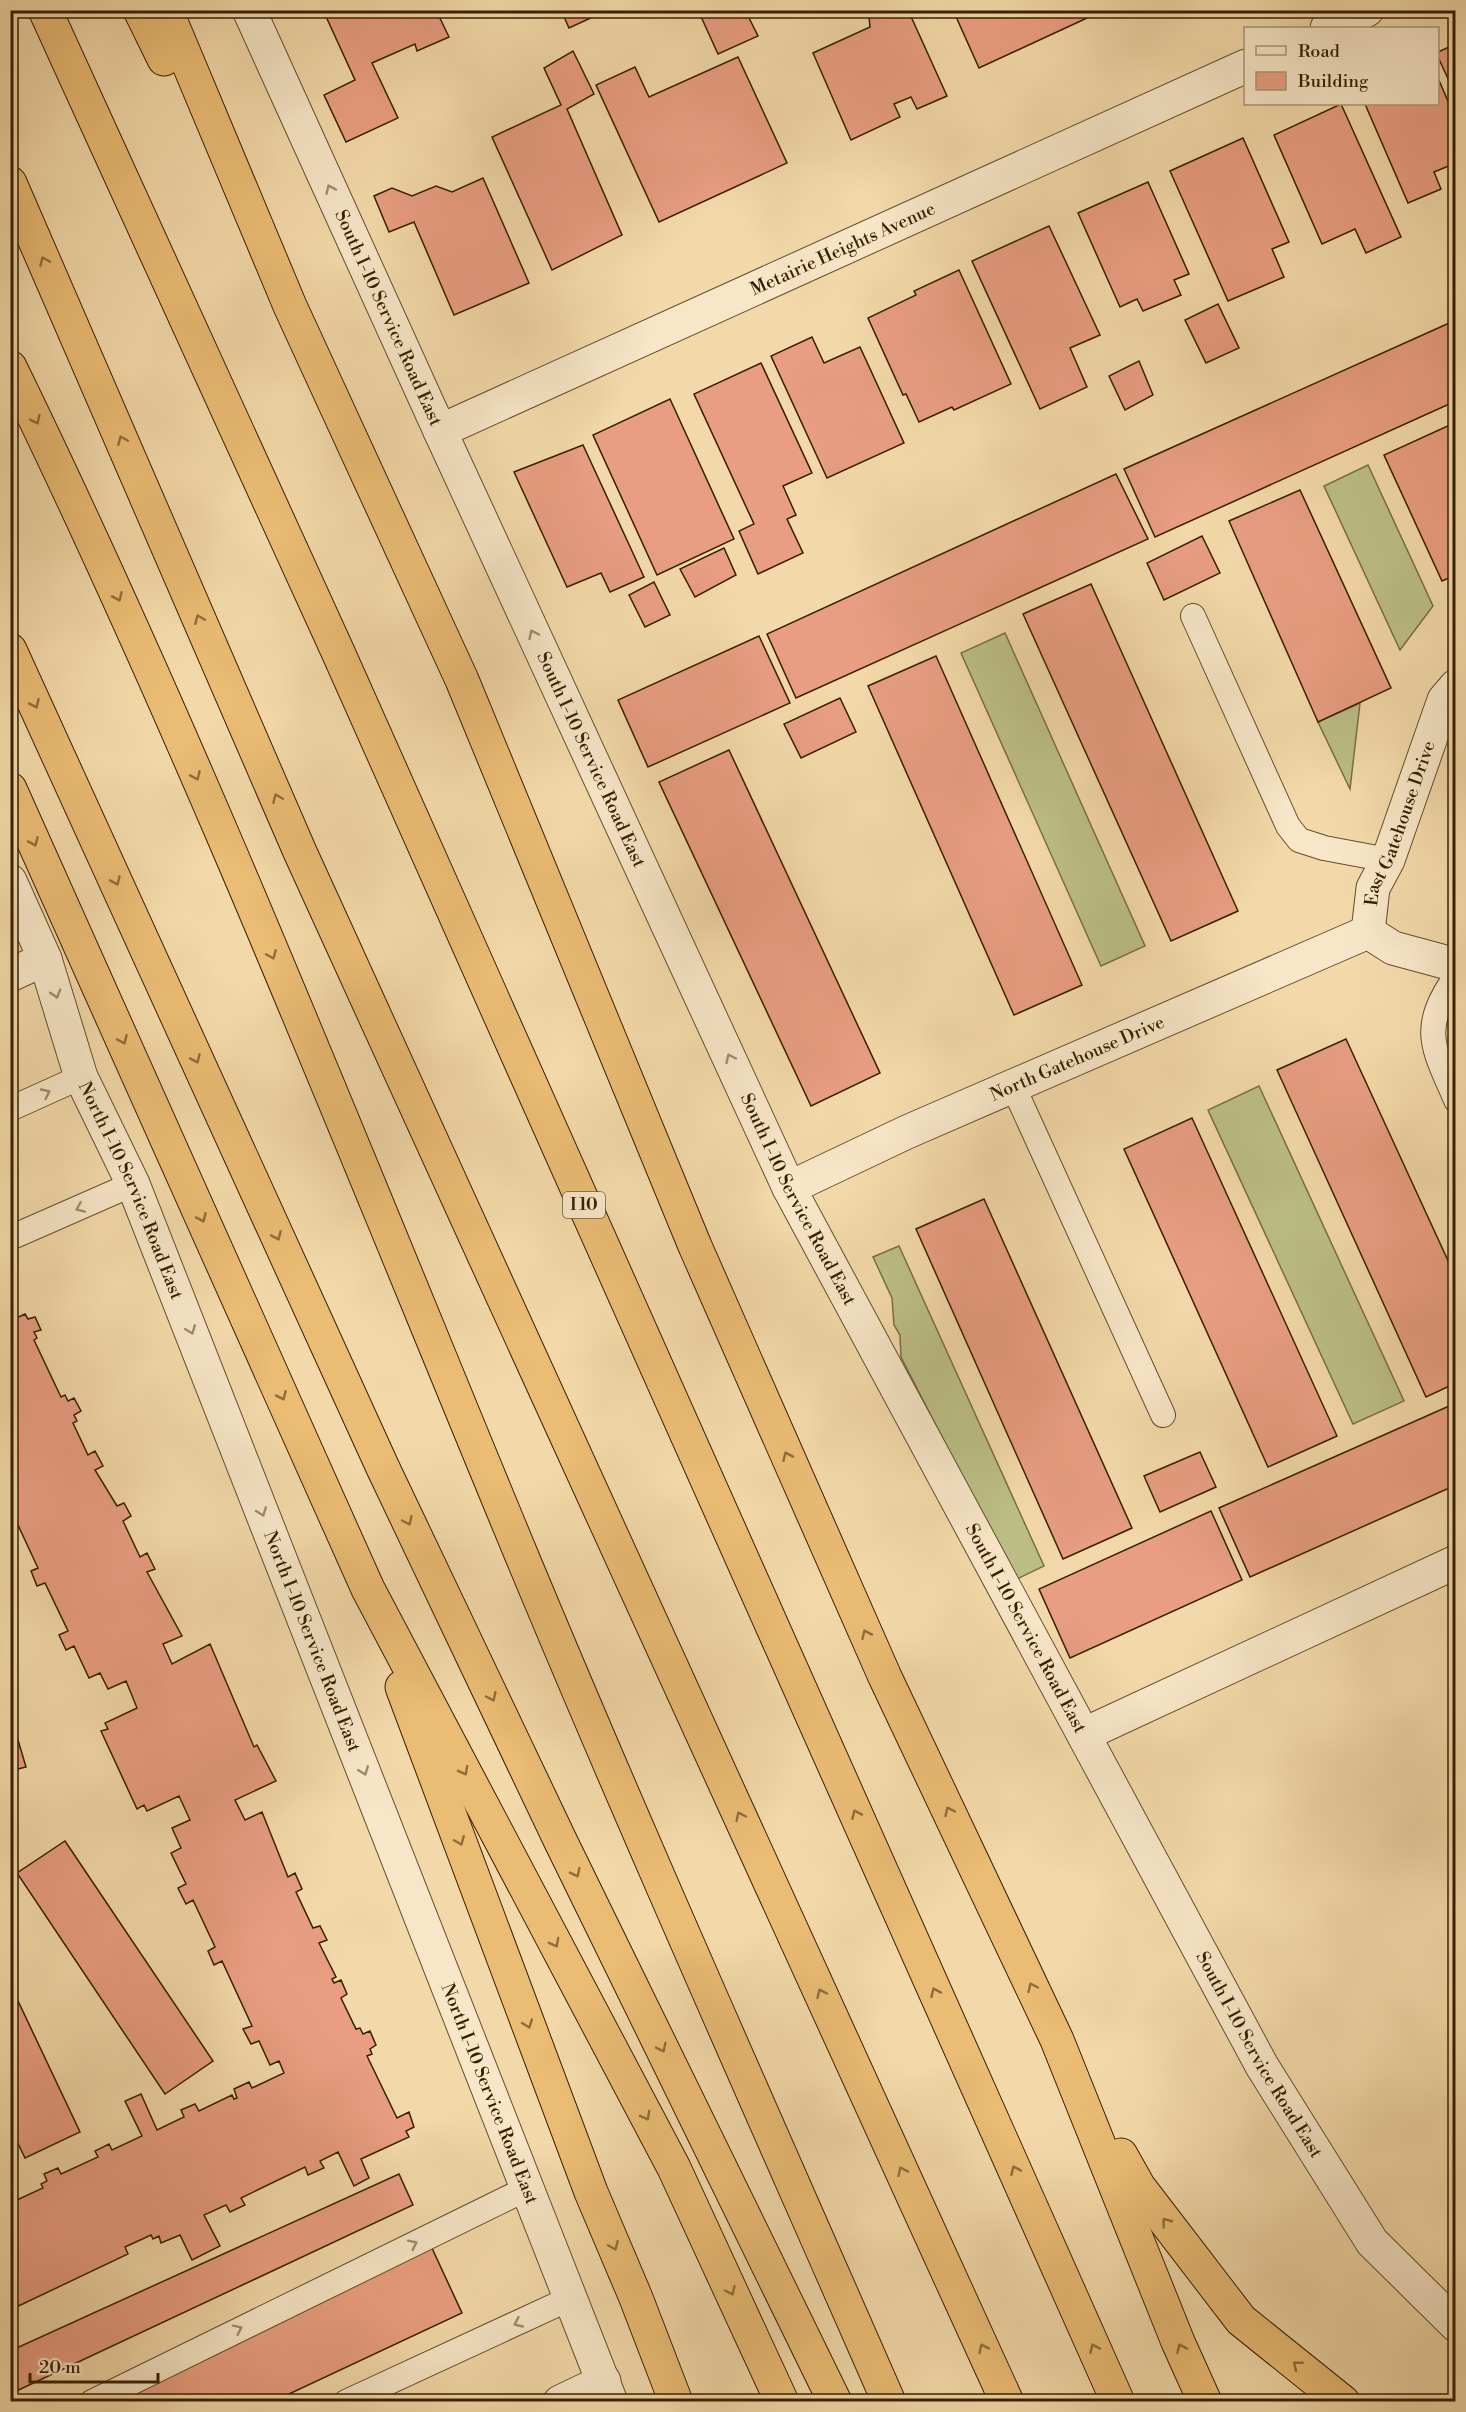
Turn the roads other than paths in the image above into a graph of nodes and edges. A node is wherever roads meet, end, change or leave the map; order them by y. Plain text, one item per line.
1 (45, 10) edge
2 (140, 10) edge
3 (166, 10) edge
4 (249, 10) edge
5 (1367, 10) edge
6 (1329, 27) edge
7 (1244, 66) edge
8 (10, 183) edge
9 (290, 306) junction
10 (10, 367) edge
11 (440, 431) junction
12 (1193, 616) dead end
13 (10, 651) edge
14 (1455, 686) edge
15 (10, 789) edge
16 (1388, 860) junction
17 (10, 881) edge
18 (1368, 932) junction
19 (45, 959) junction
20 (1455, 965) edge
21 (10, 975) edge
22 (1455, 976) edge
23 (81, 1077) junction
24 (1013, 1086) junction
25 (1455, 1101) edge
26 (10, 1109) edge
27 (133, 1184) junction
28 (789, 1188) junction
29 (10, 1238) edge
30 (1163, 1415) dead end
31 (1455, 1562) edge
32 (368, 1589) junction
33 (1085, 1734) junction
34 (1057, 2040) junction
35 (528, 2188) junction
36 (571, 2298) junction
37 (1455, 2325) edge
38 (608, 2391) edge
39 (676, 2401) edge
40 (92, 2402) edge
41 (346, 2402) edge
42 (560, 2402) edge
43 (782, 2402) edge
44 (835, 2402) edge
45 (889, 2402) edge
46 (1007, 2402) edge
47 (1118, 2402) edge
48 (1205, 2402) edge
49 (1343, 2402) edge

47 -> 1 highway, I 10
2 - 9 highway
3 - 9 highway
11 -> 4 street, South I-10 Service Road East
5 - 6 street
7 - 11 street, Metairie Heights Avenue
46 -> 8 highway
34 -> 9 highway
10 -> 45 highway
28 -> 11 street, South I-10 Service Road East
12 - 16 lane
13 -> 44 highway
14 - 16 street, East Gatehouse Drive
15 -> 32 highway
16 - 18 street, East Gatehouse Drive
17 - 19 street, North I-10 Service Road East
18 - 20 street
18 - 24 street, North Gatehouse Drive
19 - 21 street
19 -> 23 street, North I-10 Service Road East
22 - 25 lane
26 -> 23 lane
23 - 27 street, North I-10 Service Road East
24 - 28 street, North Gatehouse Drive
24 - 30 lane
27 -> 29 lane
27 -> 35 street, North I-10 Service Road East
28 - 33 street, South I-10 Service Road East
31 - 33 street
32 -> 39 highway
32 -> 43 highway
33 - 37 street, South I-10 Service Road East
48 -> 34 highway
49 -> 34 highway
35 - 36 street, North I-10 Service Road East
40 -> 35 lane
36 - 38 street, North I-10 Service Road East
36 -> 41 lane
38 - 42 street

